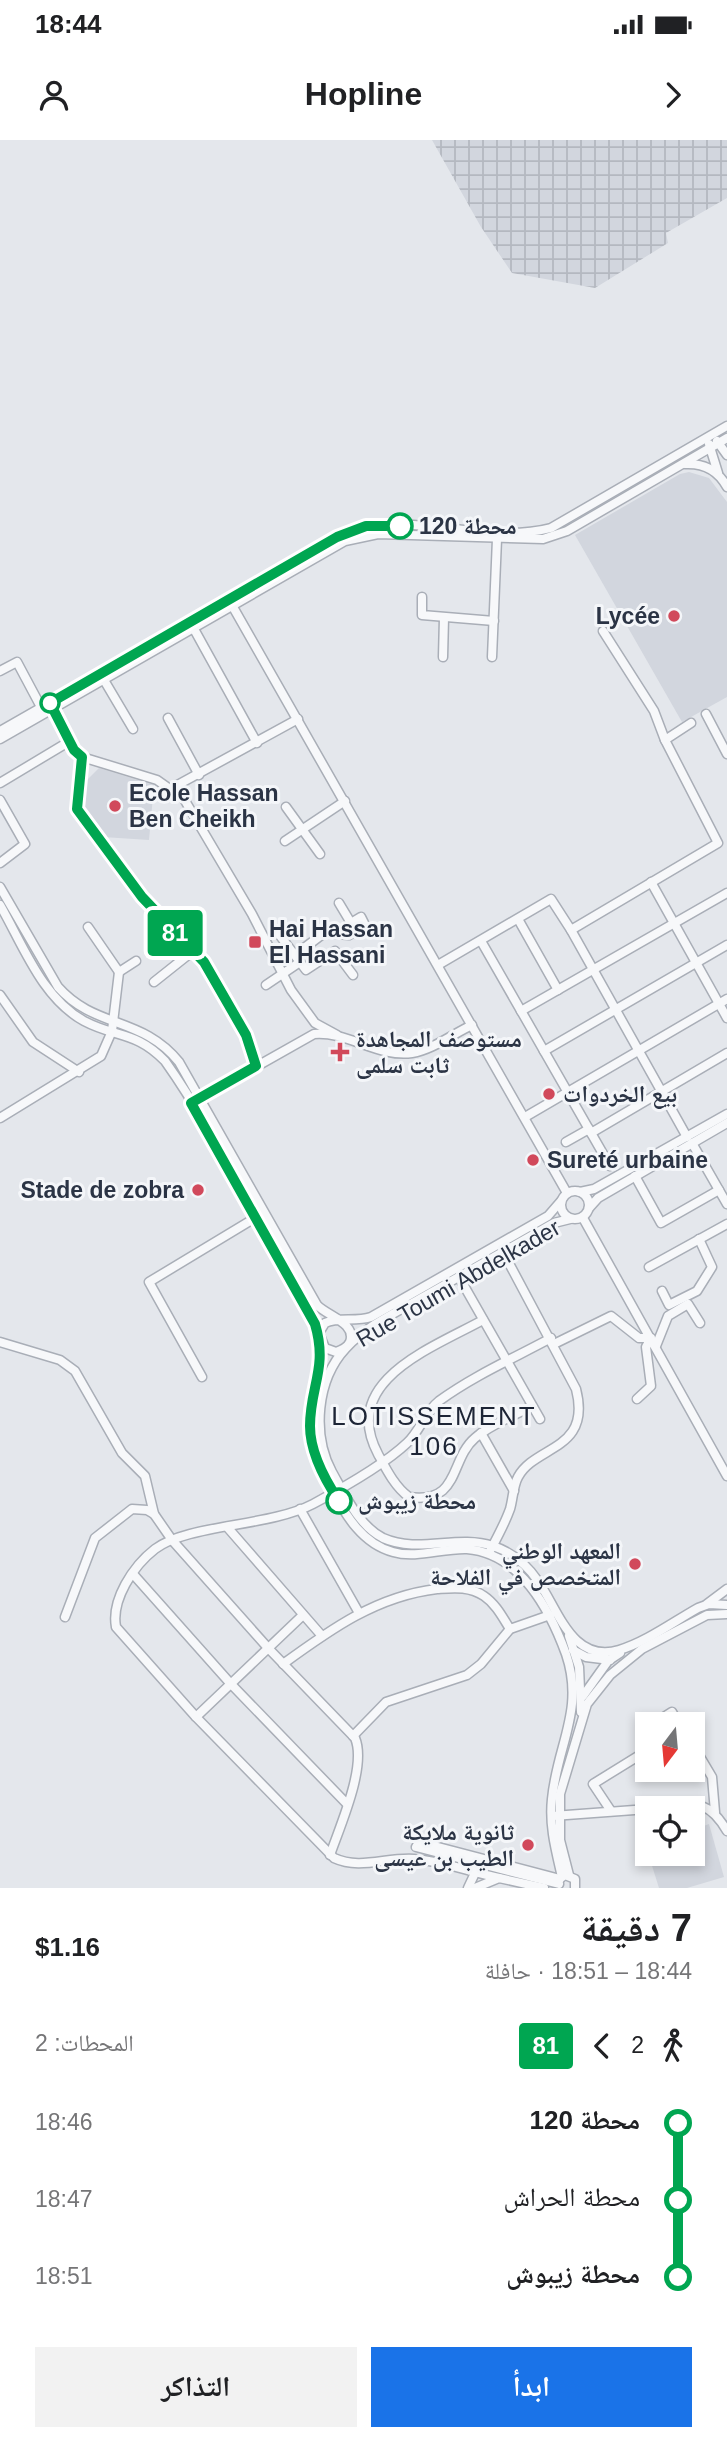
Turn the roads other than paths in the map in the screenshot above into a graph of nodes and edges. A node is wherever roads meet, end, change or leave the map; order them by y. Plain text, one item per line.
1 (727, 426) edge
2 (710, 436) junction
3 (723, 440) edge
4 (709, 449) junction
5 (727, 455) edge
6 (682, 464) junction
7 (718, 473) junction
8 (727, 487) edge
9 (497, 539) junction
10 (422, 597) dead end
11 (233, 607) junction
12 (444, 618) junction
13 (494, 621) junction
14 (194, 629) junction
15 (603, 631) dead end
16 (443, 657) dead end
17 (492, 657) dead end
18 (0, 671) edge
19 (104, 681) junction
20 (48, 706) junction
21 (706, 714) dead end
22 (168, 718) dead end
23 (298, 719) junction
24 (691, 723) dead end
25 (133, 729) dead end
26 (0, 731) edge
27 (0, 740) edge
28 (665, 740) junction
29 (70, 741) junction
30 (257, 743) junction
31 (727, 754) edge
32 (82, 757) junction
33 (199, 775) junction
34 (0, 783) edge
35 (172, 788) junction
36 (0, 800) edge
37 (345, 801) junction
38 (286, 807) dead end
39 (302, 830) junction
40 (285, 841) dead end
41 (320, 854) dead end
42 (0, 863) edge
43 (651, 882) junction
44 (0, 887) edge
45 (727, 893) edge
46 (339, 903) dead end
47 (0, 905) edge
48 (518, 919) junction
49 (674, 923) junction
50 (88, 927) dead end
51 (571, 930) junction
52 (278, 933) dead end
53 (481, 941) junction
54 (727, 945) edge
55 (193, 951) junction
56 (297, 959) junction
57 (136, 961) dead end
58 (696, 963) junction
59 (438, 965) junction
60 (593, 969) junction
61 (119, 972) junction
62 (282, 975) junction
63 (353, 975) dead end
64 (155, 982) dead end
65 (266, 985) dead end
66 (558, 989) junction
67 (0, 995) edge
68 (723, 1002) edge
69 (615, 1009) junction
70 (521, 1010) junction
71 (727, 1018) edge
72 (313, 1020) junction
73 (114, 1021) junction
74 (472, 1025) junction
75 (113, 1031) junction
76 (337, 1035) junction
77 (306, 1037) junction
78 (544, 1051) junction
79 (639, 1051) junction
80 (727, 1053) edge
81 (256, 1066) junction
82 (79, 1072) junction
83 (662, 1091) junction
84 (568, 1093) junction
85 (200, 1099) junction
86 (191, 1103) junction
87 (727, 1114) edge
88 (525, 1117) junction
89 (0, 1118) edge
90 (727, 1123) edge
91 (590, 1131) junction
92 (690, 1140) junction
93 (566, 1142) dead end
94 (610, 1166) dead end
95 (635, 1176) junction
96 (719, 1190) junction
97 (580, 1192) junction
98 (564, 1197) junction
99 (726, 1200) edge
100 (589, 1208) junction
101 (261, 1214) junction
102 (583, 1217) junction
103 (570, 1219) junction
104 (727, 1224) edge
105 (699, 1239) junction
106 (503, 1252) junction
107 (649, 1267) dead end
108 (459, 1277) junction
109 (662, 1291) dead end
110 (341, 1321) junction
111 (483, 1321) junction
112 (700, 1323) dead end
113 (319, 1339) junction
114 (552, 1341) junction
115 (0, 1342) edge
116 (654, 1342) junction
117 (346, 1348) junction
118 (507, 1362) junction
119 (202, 1377) dead end
120 (636, 1399) dead end
121 (532, 1406) junction
122 (540, 1419) dead end
123 (481, 1433) junction
124 (381, 1460) junction
125 (727, 1476) edge
126 (337, 1489) junction
127 (514, 1492) junction
128 (300, 1509) junction
129 (154, 1514) junction
130 (228, 1528) junction
131 (172, 1540) junction
132 (490, 1550) junction
133 (133, 1574) junction
134 (727, 1589) edge
135 (727, 1605) edge
136 (704, 1606) junction
137 (359, 1613) junction
138 (725, 1613) edge
139 (552, 1614) junction
140 (303, 1615) junction
141 (65, 1616) dead end
142 (510, 1629) junction
143 (562, 1633) junction
144 (322, 1636) junction
145 (628, 1647) junction
146 (269, 1649) junction
147 (575, 1653) junction
148 (632, 1657) junction
149 (608, 1661) junction
150 (283, 1664) junction
151 (230, 1683) junction
152 (583, 1696) junction
153 (577, 1713) junction
154 (196, 1717) junction
155 (353, 1736) junction
156 (635, 1758) edge
157 (705, 1767) edge
158 (347, 1804) junction
159 (705, 1808) edge
160 (635, 1810) edge
161 (611, 1811) junction
162 (715, 1812) junction
163 (555, 1816) junction
164 (726, 1829) edge
165 (440, 1853) junction
166 (330, 1855) junction
167 (430, 1862) junction
168 (475, 1873) junction
169 (499, 1878) junction
170 (561, 1883) edge
171 (468, 1888) edge
172 (475, 1888) edge
173 (544, 1888) edge
174 (575, 1888) edge

1 - 2 street
2 - 3 street
2 - 4 street
2 - 20 street
3 - 4 street
3 - 5 street
4 - 6 street
4 - 7 street
6 - 7 street
6 - 9 street
7 - 8 street
9 - 11 street
9 - 13 street
10 - 12 street
11 - 14 street
11 - 23 street
12 - 13 street
12 - 16 street
13 - 17 street
14 - 19 street
14 - 30 street
15 - 28 street
18 - 20 street
19 - 20 street
19 - 25 street
20 - 26 street
20 - 27 street
20 - 29 street
21 - 31 street
22 - 33 street
23 - 30 street
23 - 37 street
24 - 28 street
28 - 43 street
29 - 32 street
29 - 34 street
30 - 33 street
32 - 35 street
32 - 55 street
33 - 35 street
35 - 62 street
36 - 42 street
37 - 39 street
37 - 59 street
38 - 39 street
39 - 40 street
39 - 41 street
43 - 49 street
43 - 51 street
44 - 73 street
45 - 49 street
46 - 56 street
47 - 75 street
48 - 51 street
48 - 53 street
48 - 66 street
49 - 58 street
49 - 60 street
50 - 61 street
51 - 60 street
52 - 56 street
53 - 59 street
53 - 70 street
54 - 58 street
55 - 64 street
55 - 81 street
56 - 62 street
56 - 63 street
57 - 61 street
58 - 68 street
58 - 69 street
59 - 74 street
60 - 66 street
60 - 69 street
61 - 73 street
62 - 65 street
62 - 72 street
66 - 70 street
67 - 82 street
68 - 71 street
68 - 79 street
69 - 78 street
69 - 79 street
70 - 78 street
72 - 76 street
72 - 77 street
73 - 75 street
73 - 85 street
74 - 76 street
74 - 88 street
75 - 82 street
75 - 86 street
76 - 77 street
77 - 81 street
78 - 84 street
79 - 83 street
79 - 84 street
80 - 83 street
81 - 85 street
82 - 89 street
83 - 91 street
83 - 92 street
84 - 88 street
84 - 91 street
85 - 86 street
85 - 101 street
86 - 101 street
87 - 92 street
88 - 98 street
90 - 92 street
91 - 93 street
91 - 94 street
92 - 95 street
92 - 96 street
92 - 97 street
95 - 96 street
95 - 100 street
96 - 99 street
97 - 98 street
97 - 100 street
98 - 103 street
98 - 110 street, Rue Toumi Abdelkader
100 - 102 street
101 - 110 street
101 - 113 street
101 - 119 street
102 - 103 street
102 - 116 street
103 - 106 street, Rue Toumi Abdelkader
104 - 105 street
105 - 107 street
105 - 109 street
106 - 108 street, Rue Toumi Abdelkader
106 - 114 street
108 - 111 street
108 - 117 street, Rue Toumi Abdelkader
110 - 113 street
110 - 117 street
111 - 118 street
111 - 124 street
112 - 116 street
113 - 117 street
113 - 126 street
114 - 116 street
114 - 118 street
114 - 127 street
115 - 129 street
116 - 120 street
116 - 125 street
117 - 126 street
118 - 121 street
118 - 124 street
121 - 122 street
121 - 123 street
123 - 124 street
123 - 127 street
124 - 126 street
126 - 128 street
126 - 132 street
127 - 132 street
128 - 130 street
128 - 137 street
129 - 131 street
129 - 141 street
130 - 131 street
130 - 140 street
131 - 133 street
131 - 146 street
132 - 139 street
133 - 151 street
133 - 154 street
134 - 136 street
135 - 136 street
136 - 145 street
137 - 142 street
137 - 144 street
138 - 148 street
139 - 142 street
139 - 143 street
140 - 144 street
140 - 146 street
142 - 155 street
143 - 145 street
143 - 147 street
143 - 153 street
144 - 150 street
145 - 149 street
146 - 150 street
146 - 151 street
147 - 149 street
147 - 152 street
148 - 149 street
148 - 153 street
149 - 152 street
150 - 155 street
151 - 154 street
151 - 158 street
152 - 153 street
153 - 163 street
154 - 166 street
155 - 158 street
156 - 161 street
157 - 162 street
158 - 166 street
159 - 162 street
160 - 161 street
161 - 163 street
162 - 164 street
163 - 170 street
165 - 167 street
165 - 170 street
165 - 170 street
166 - 167 street
167 - 168 street
168 - 169 street
168 - 171 street
169 - 172 street
169 - 173 street
170 - 174 street

